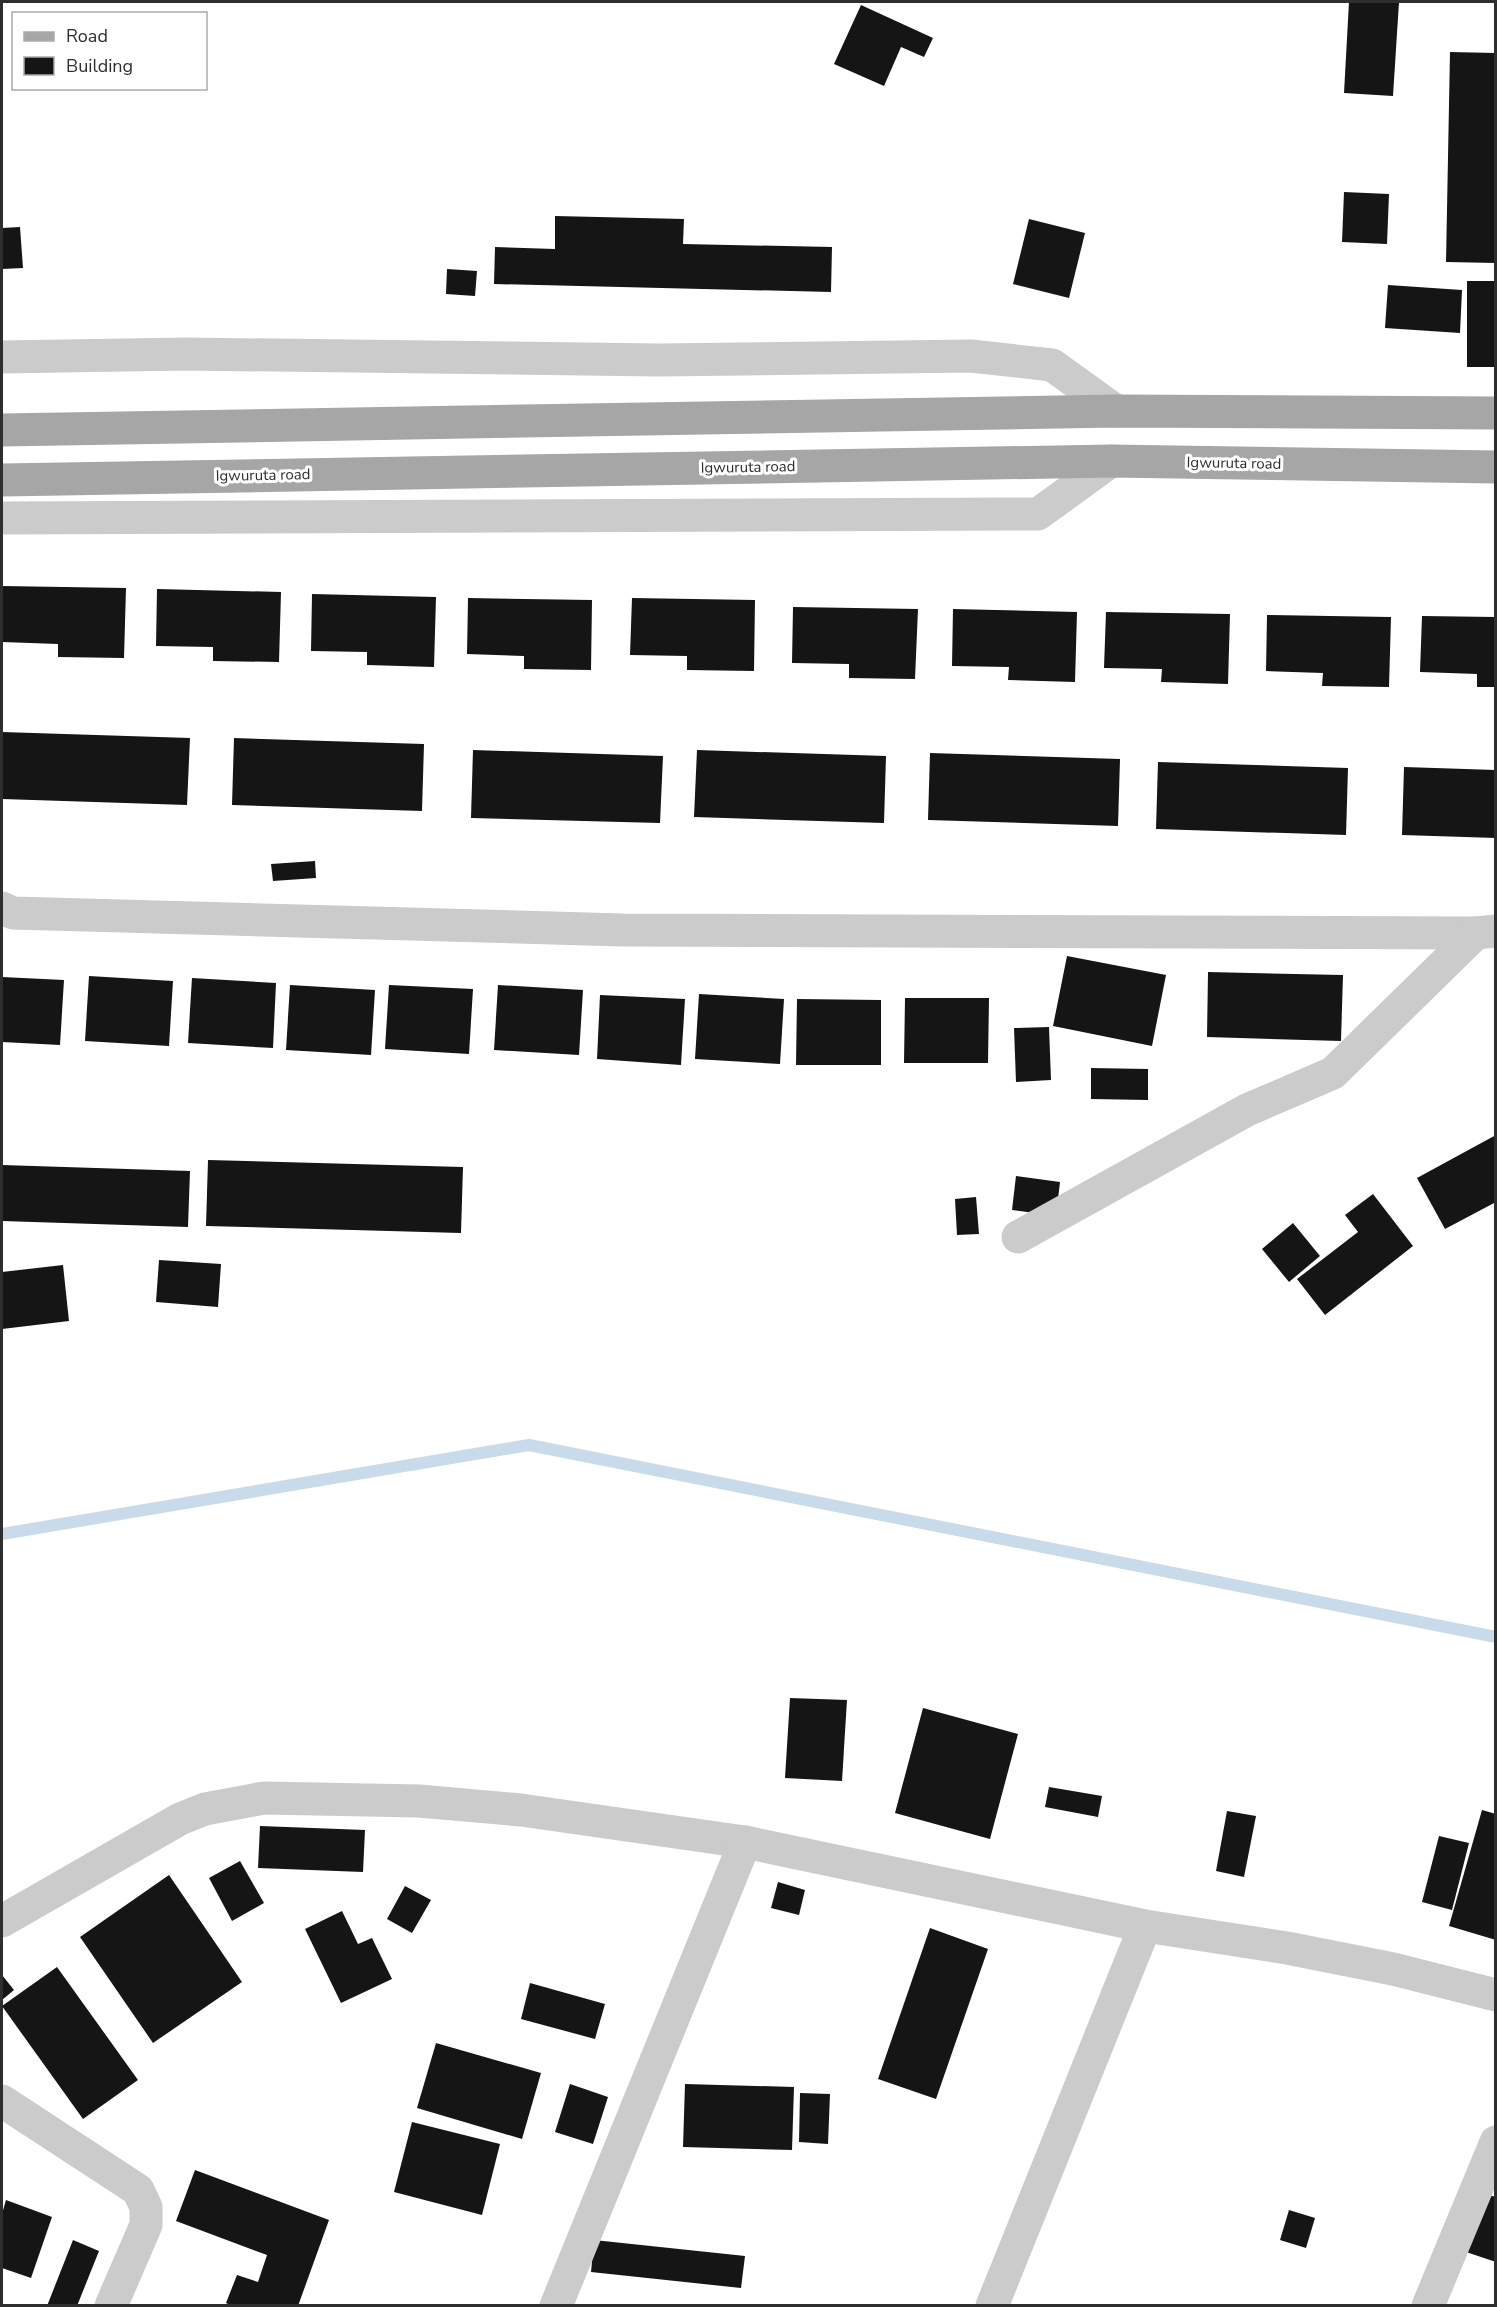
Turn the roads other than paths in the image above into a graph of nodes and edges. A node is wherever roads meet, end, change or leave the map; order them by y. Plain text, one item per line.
1 (2, 357) edge
2 (1116, 411) junction
3 (1496, 412) edge
4 (2, 430) edge
5 (1111, 461) junction
6 (1496, 467) edge
7 (2, 480) edge
8 (2, 518) edge
9 (2, 908) edge
10 (1486, 932) edge
11 (1018, 1237) dead end
12 (745, 1842) junction
13 (2, 1921) edge
14 (1144, 1926) junction
15 (1496, 1995) edge
16 (2, 2101) edge
17 (1496, 2142) edge
18 (111, 2306) edge
19 (556, 2306) edge
20 (992, 2306) edge
21 (1428, 2306) edge

1 - 2 street
2 - 3 main road
2 - 4 main road
5 - 6 main road, Igwuruta road
5 - 7 main road, Igwuruta road
5 - 8 street
9 - 10 street
10 - 11 street
12 - 13 street
12 - 14 street
12 - 19 street
14 - 15 street
14 - 20 street
16 - 18 street
17 - 21 street

